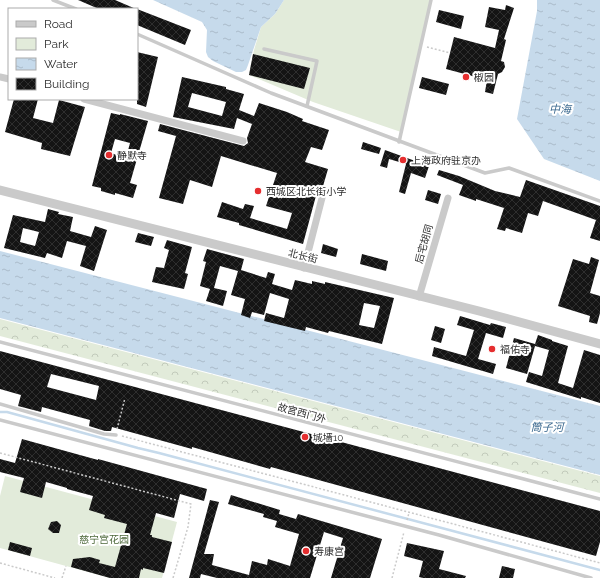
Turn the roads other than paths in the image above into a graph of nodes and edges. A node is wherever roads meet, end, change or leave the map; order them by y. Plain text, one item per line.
1 (53, 0) edge
2 (431, 0) edge
3 (73, 8) edge
4 (138, 34) edge
5 (264, 49) dead end
6 (88, 100) edge
7 (307, 106) junction
8 (242, 141) dead end
9 (399, 142) junction
10 (0, 190) edge
11 (322, 198) dead end
12 (448, 198) dead end
13 (600, 201) edge
14 (304, 268) junction
15 (419, 297) junction
16 (0, 342) edge
17 (600, 344) edge
18 (0, 404) edge
19 (0, 420) edge
20 (116, 435) road end
21 (600, 499) edge
22 (591, 578) edge

1 - 3 lane
2 - 9 lane
4 - 7 lane
5 - 7 lane
6 - 8 street
7 - 9 lane
9 - 13 lane
10 - 14 street, 北长街
11 - 14 street
12 - 15 street, 后宅胡同
14 - 15 street, 北长街
15 - 17 street, 北长街
16 - 21 lane, 故宫西门外
18 - 20 lane
19 - 22 lane

